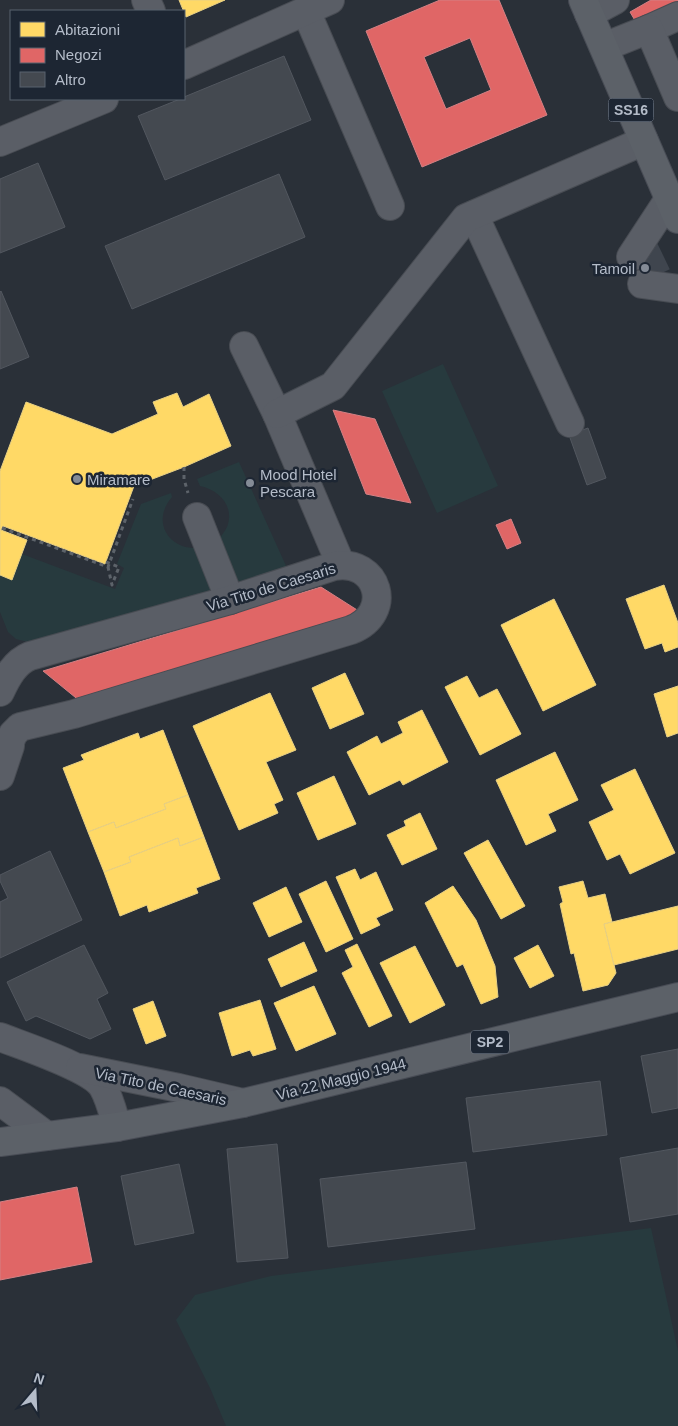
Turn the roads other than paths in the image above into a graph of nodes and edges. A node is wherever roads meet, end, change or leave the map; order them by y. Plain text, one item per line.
1 (615, 0) edge
2 (318, 5) edge
3 (586, 7) edge
4 (678, 16) edge
5 (649, 29) junction
6 (604, 47) junction
7 (185, 65) edge
8 (678, 97) edge
9 (102, 100) edge
10 (644, 141) junction
11 (0, 142) edge
12 (390, 206) dead end
13 (674, 209) edge
14 (474, 215) junction
15 (639, 250) dead end
16 (244, 346) dead end
17 (277, 414) junction
18 (570, 423) dead end
19 (197, 517) dead end
20 (341, 565) junction
21 (230, 600) junction
22 (5, 683) edge
23 (48, 720) junction
24 (5, 736) edge
25 (0, 776) edge
26 (678, 997) edge
27 (0, 1037) edge
28 (80, 1068) junction
29 (0, 1101) edge
30 (243, 1103) junction
31 (117, 1127) junction
32 (47, 1136) junction
33 (0, 1142) edge

1 - 3 street
2 - 7 street
2 - 12 street
3 - 6 main road, SS16
4 - 5 street
5 - 6 street
5 - 8 street
6 - 10 main road, SS16
9 - 11 street
10 - 13 main road, SS16
10 - 14 street
13 - 15 street
14 - 17 street
14 - 18 street
16 - 17 street
17 - 20 street
19 - 21 street
20 - 21 street, Via Tito de Caesaris
20 - 23 street, Via Tito de Caesaris
21 - 22 street, Via Tito de Caesaris
22 - 23 street, Via Tito de Caesaris
23 - 24 street, Via Tito de Caesaris
24 - 25 street, Via Tito de Caesaris
26 - 30 main road, Via 22 Maggio 1944 / SP2
27 - 28 street, Via Tito de Caesaris
28 - 30 street, Via Tito de Caesaris
28 - 31 street, Via Tito de Caesaris
29 - 32 street
30 - 31 main road, Via 22 Maggio 1944 / SP2
31 - 32 main road, Via 22 Maggio 1944 / SP2
32 - 33 main road, Via 22 Maggio 1944 / SP2

